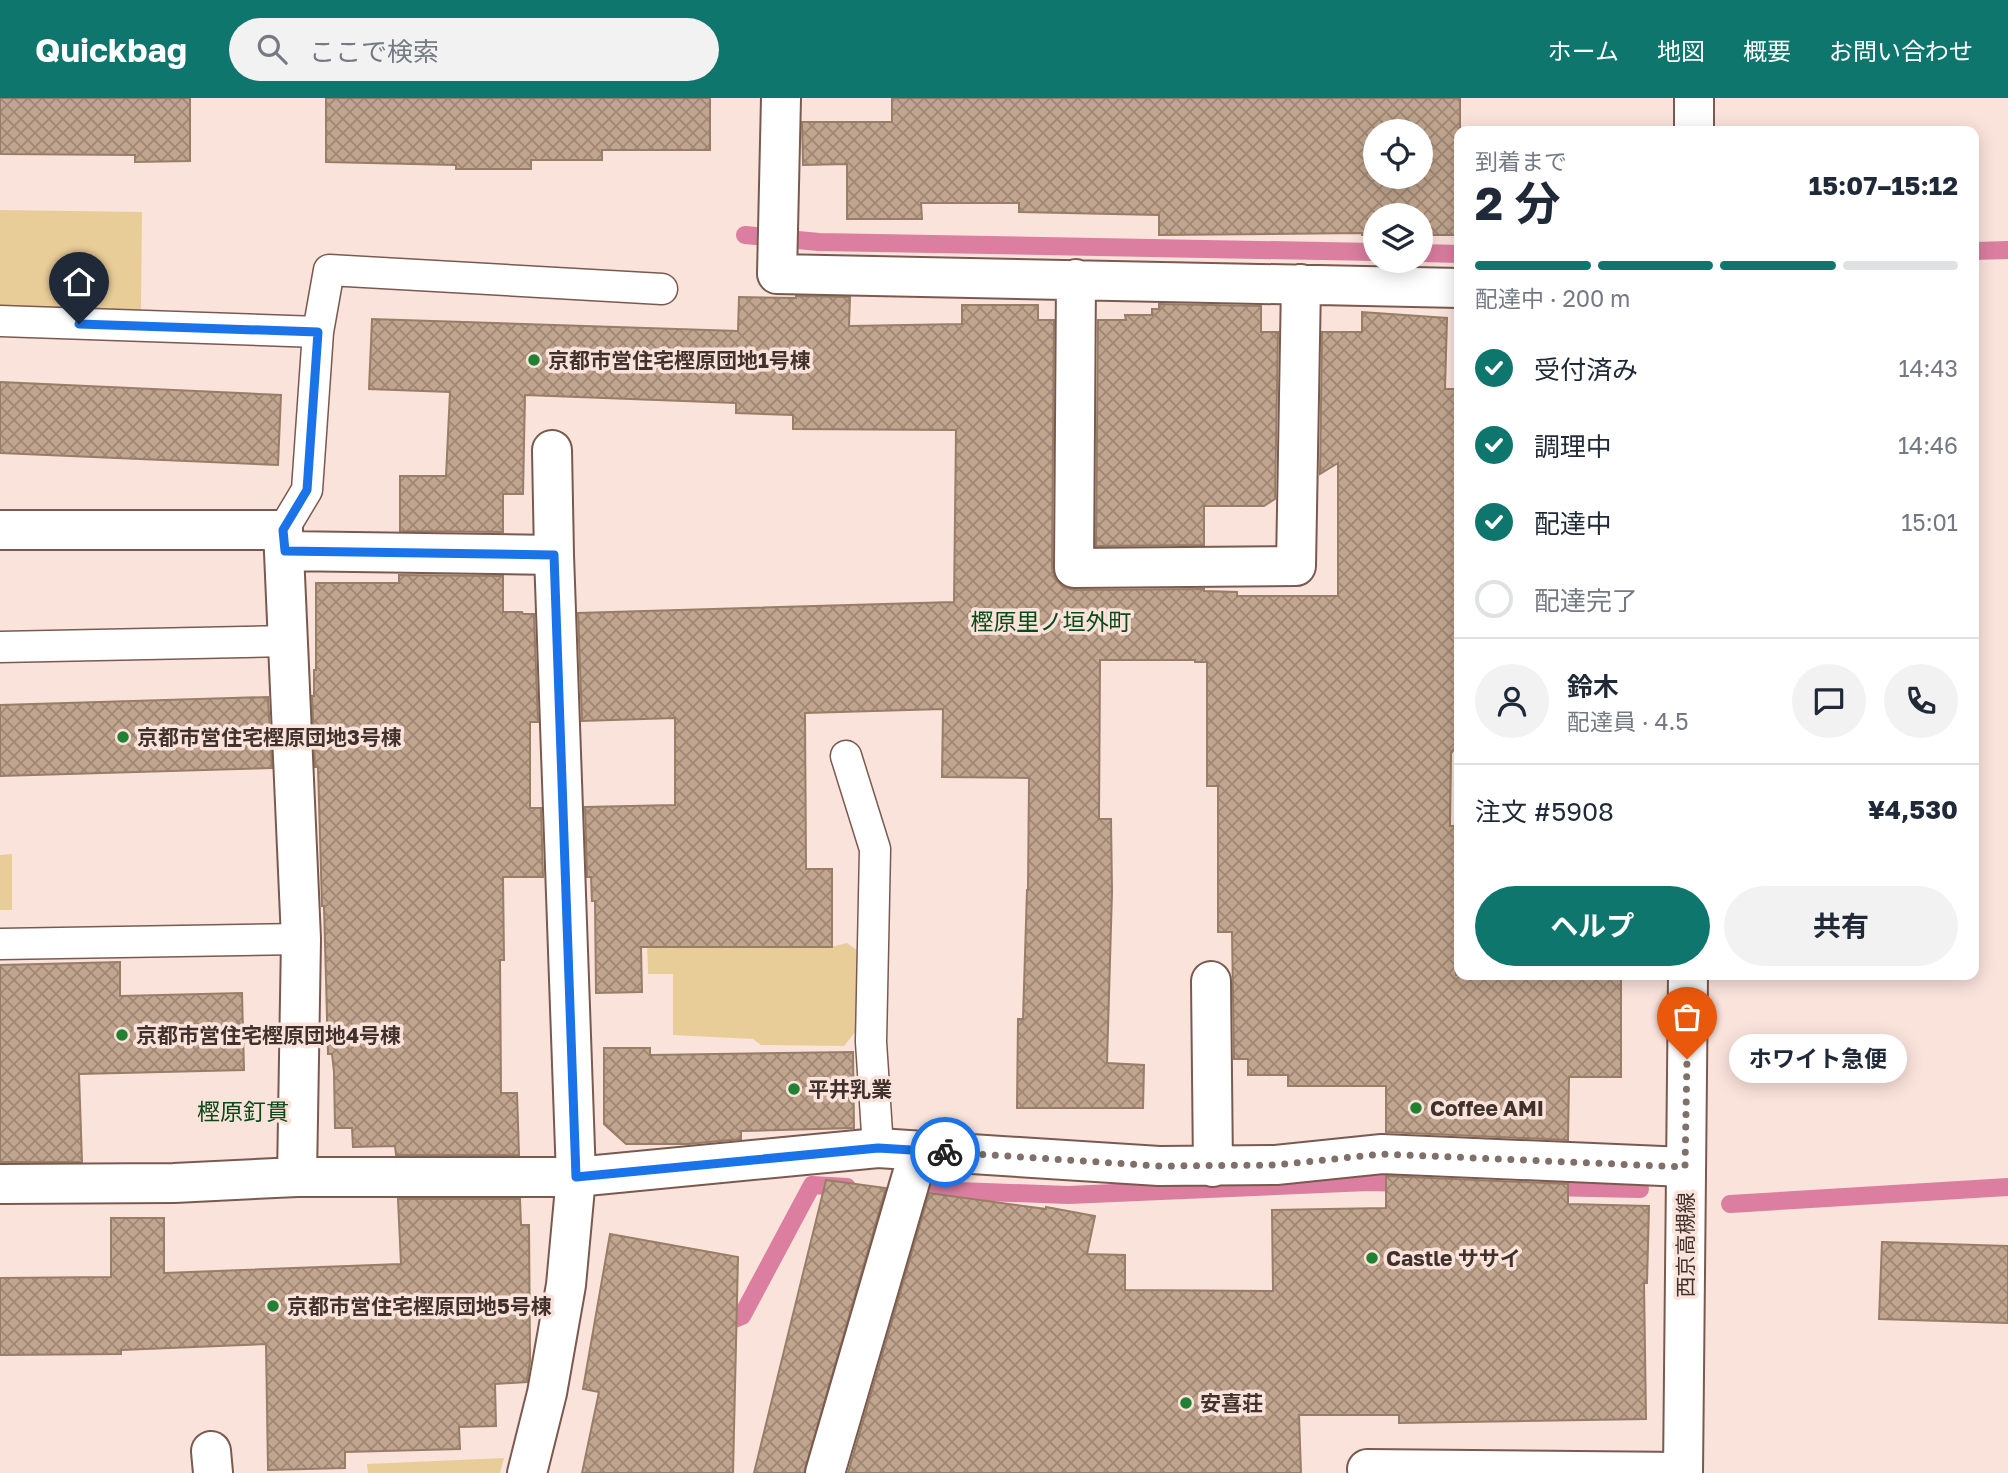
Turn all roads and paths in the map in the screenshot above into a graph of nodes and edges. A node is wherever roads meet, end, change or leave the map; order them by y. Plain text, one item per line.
1 (781, 98) edge
2 (1694, 98) edge
3 (1694, 126) edge
4 (1076, 279) junction
5 (1301, 284) junction
6 (1454, 288) edge
7 (662, 289) dead end
8 (0, 321) edge
9 (318, 332) junction
10 (552, 450) dead end
11 (0, 530) edge
12 (284, 541) junction
13 (554, 555) junction
14 (289, 640) junction
15 (0, 647) edge
16 (846, 756) dead end
17 (301, 939) junction
18 (0, 944) edge
19 (1688, 980) edge
20 (1211, 981) dead end
21 (878, 1148) junction
22 (919, 1151) junction
23 (1213, 1167) junction
24 (1685, 1167) junction
25 (297, 1177) junction
26 (576, 1177) junction
27 (0, 1184) edge
28 (1367, 1469) dead end
29 (527, 1473) edge
30 (825, 1473) edge
31 (1683, 1473) edge

1 - 4 street
2 - 3 street
4 - 5 street
4 - 5 street
5 - 6 street
7 - 9 lane
8 - 9 lane
9 - 12 lane
10 - 13 street
11 - 12 street
12 - 13 street
12 - 14 street
13 - 26 street
14 - 15 lane
14 - 17 street
16 - 21 lane
17 - 18 lane
17 - 25 street
19 - 24 street, 西京高槻線
20 - 23 street
21 - 22 street
21 - 26 street
22 - 23 street
22 - 30 street
23 - 24 street
24 - 31 street, 西京高槻線
25 - 26 street
25 - 27 street
26 - 29 street
28 - 31 street

